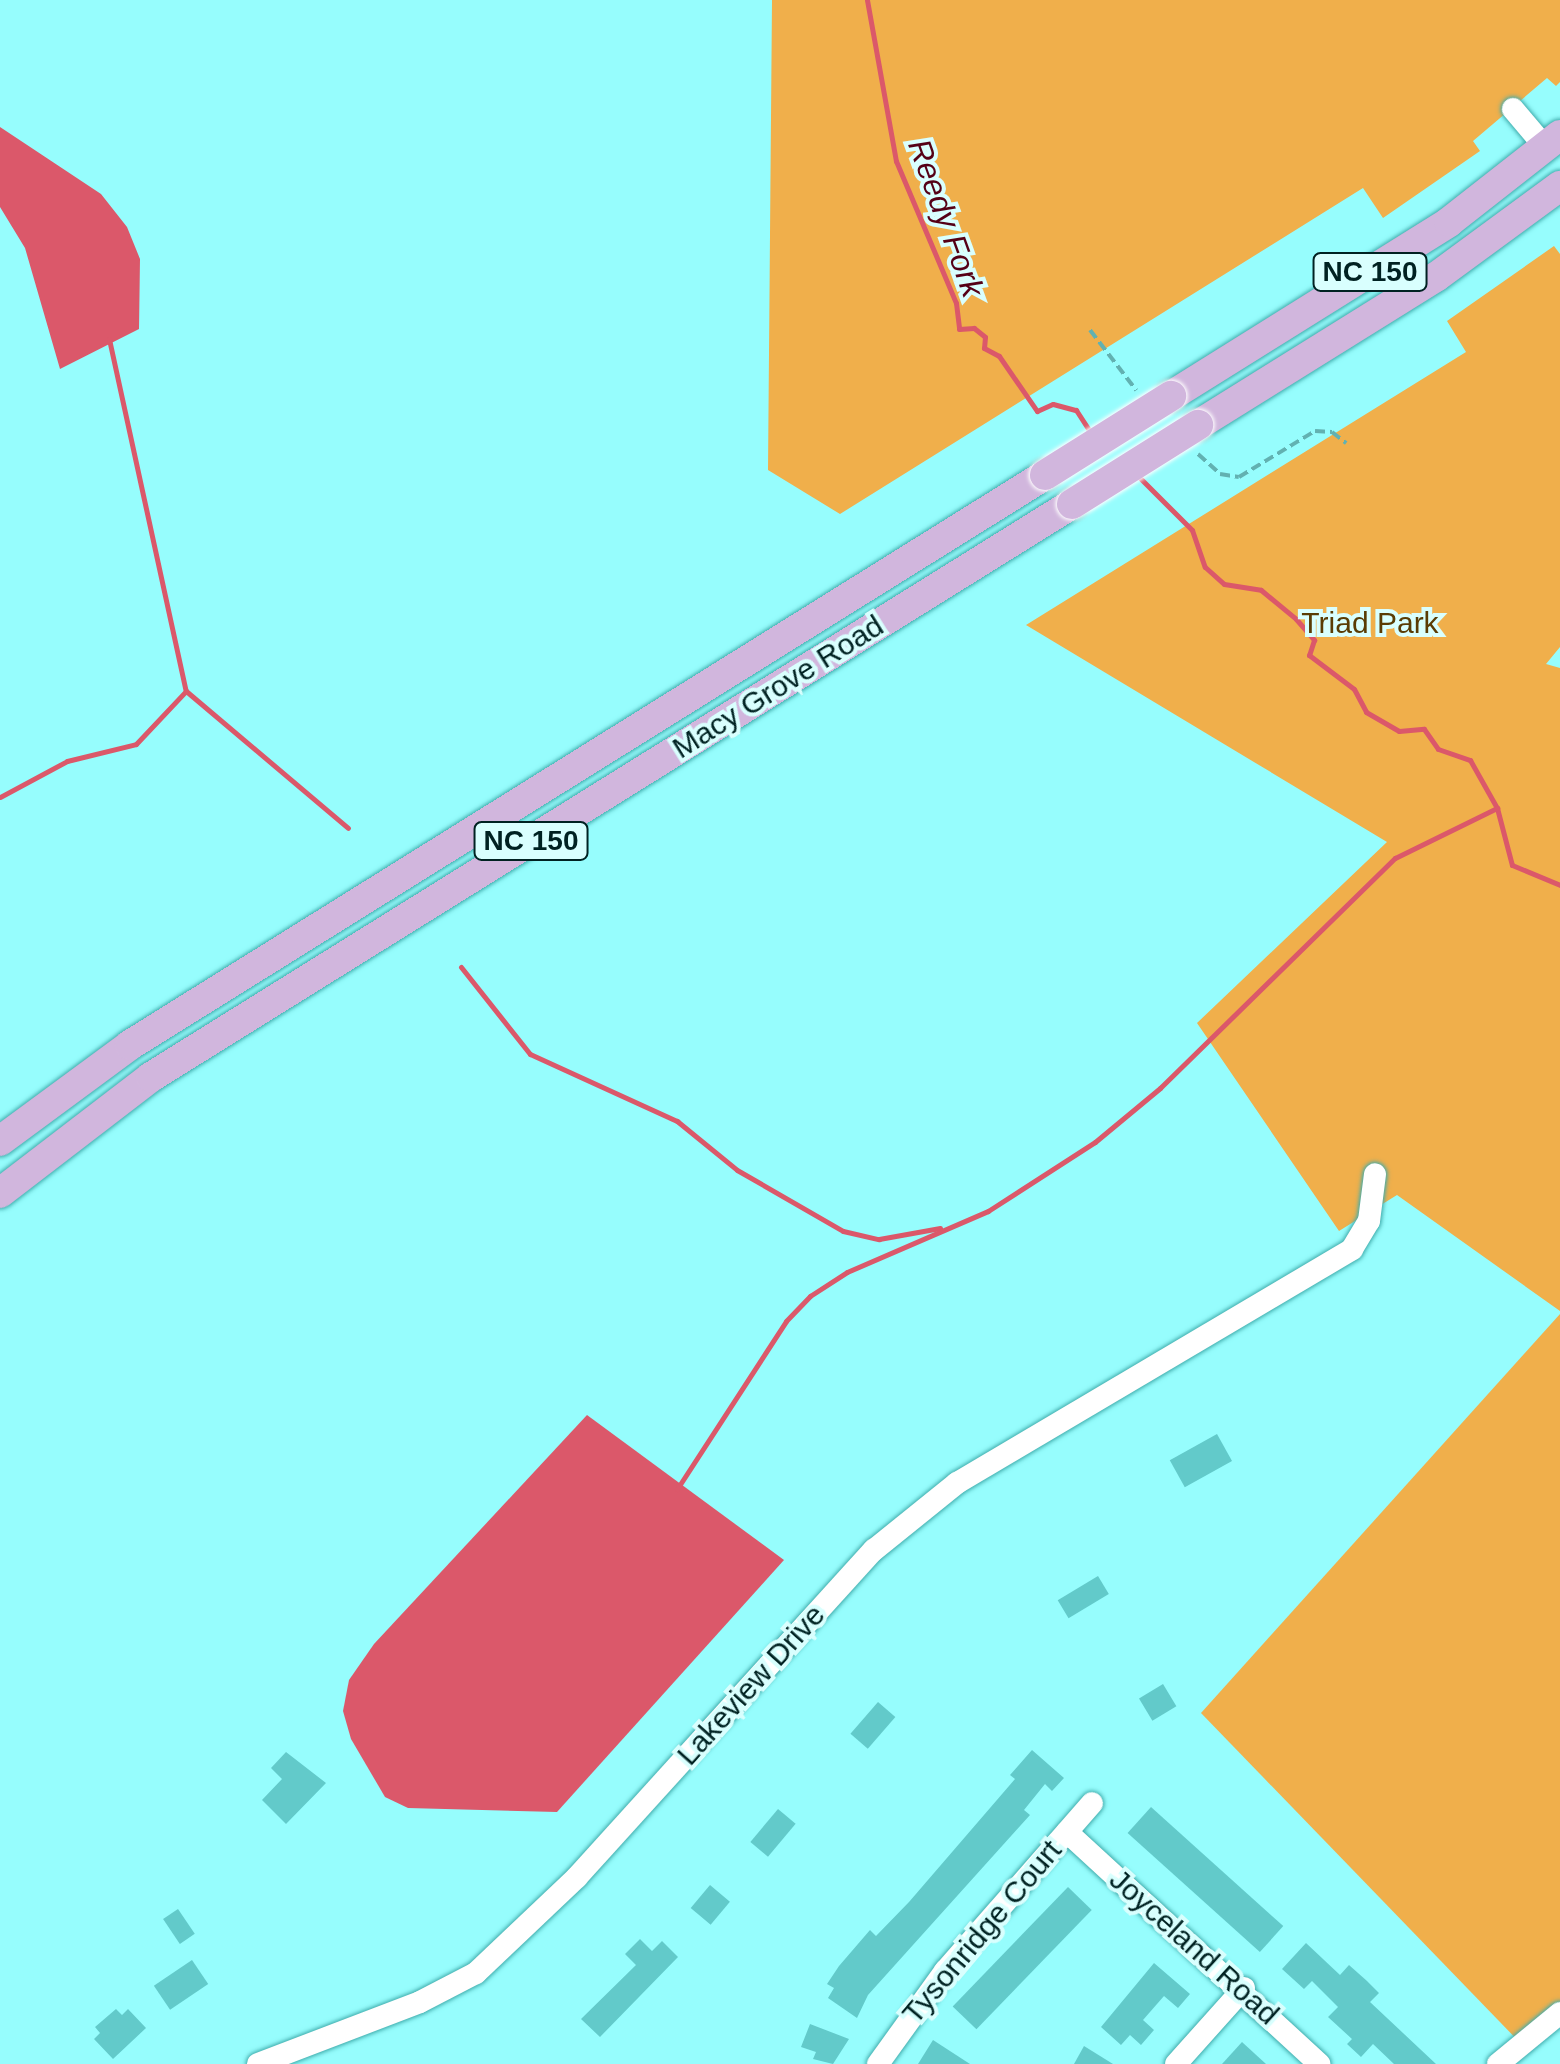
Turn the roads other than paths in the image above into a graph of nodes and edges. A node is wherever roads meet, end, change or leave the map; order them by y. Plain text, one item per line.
1 (1512, 109) dead end
2 (1553, 141) edge
3 (1560, 186) edge
4 (1306, 358) junction
5 (344, 912) junction
6 (208, 1042) junction
7 (0, 1141) edge
8 (1375, 1174) dead end
9 (0, 1192) edge
10 (1092, 1803) dead end
11 (1067, 1832) junction
12 (1244, 1988) junction
13 (1560, 2013) edge
14 (258, 2064) edge
15 (878, 2064) edge
16 (1176, 2064) edge
17 (1320, 2064) edge
18 (1498, 2064) edge

1 - 2 street
2 - 4 main road
2 - 5 main road, Macy Grove Road / NC 150, bridge
3 - 4 main road, Macy Grove Road / NC 150
4 - 6 main road, Macy Grove Road / NC 150, bridge
5 - 6 main road
5 - 7 main road, Macy Grove Road / NC 150
6 - 9 main road, Macy Grove Road / NC 150
8 - 14 street, Lakeview Drive
10 - 11 street, Tysonridge Court
11 - 12 street, Joyceland Road
11 - 15 street, Tysonridge Court
12 - 16 street
12 - 17 street, Joyceland Road
13 - 18 street

